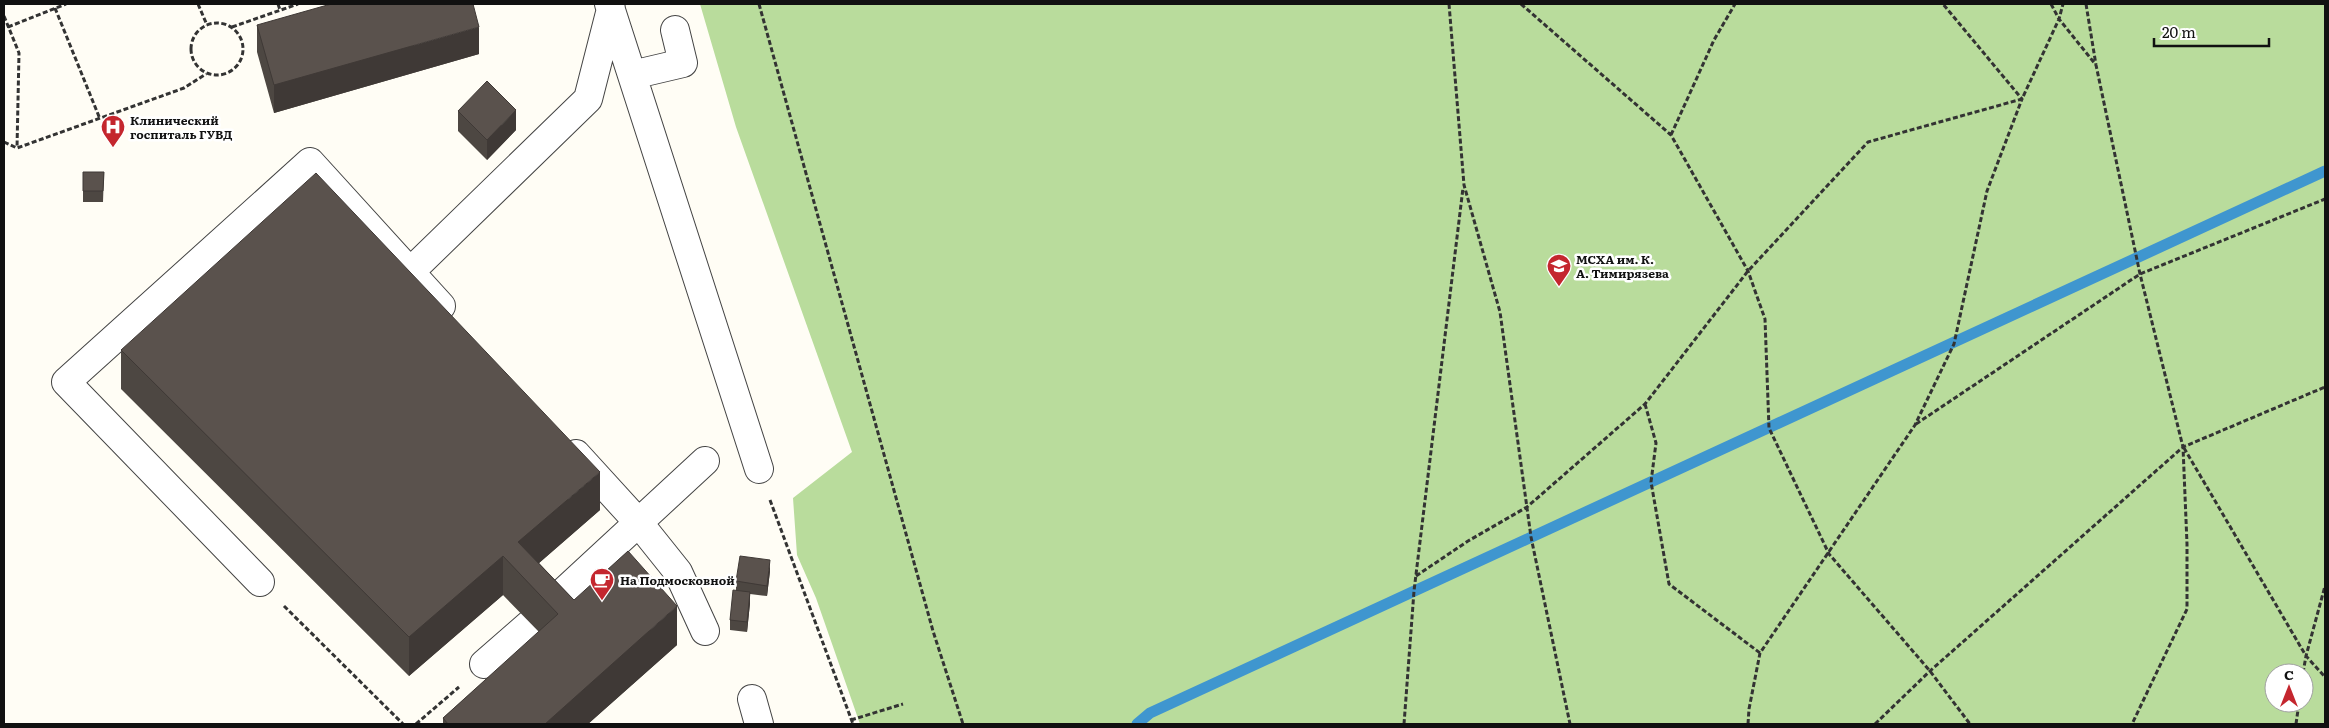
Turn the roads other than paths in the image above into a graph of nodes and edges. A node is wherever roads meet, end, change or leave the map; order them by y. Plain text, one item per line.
1 (610, 6) edge
2 (675, 30) dead end
3 (632, 75) junction
4 (410, 272) junction
5 (457, 323) edge
6 (558, 434) edge
7 (705, 461) dead end
8 (759, 470) road end
9 (638, 522) junction
10 (260, 582) road end
11 (705, 631) dead end
12 (484, 664) road end

1 - 3 lane
1 - 4 lane
2 - 3 lane
3 - 8 lane
4 - 5 lane
4 - 10 lane
6 - 9 lane
7 - 9 lane
9 - 11 lane
9 - 12 lane

